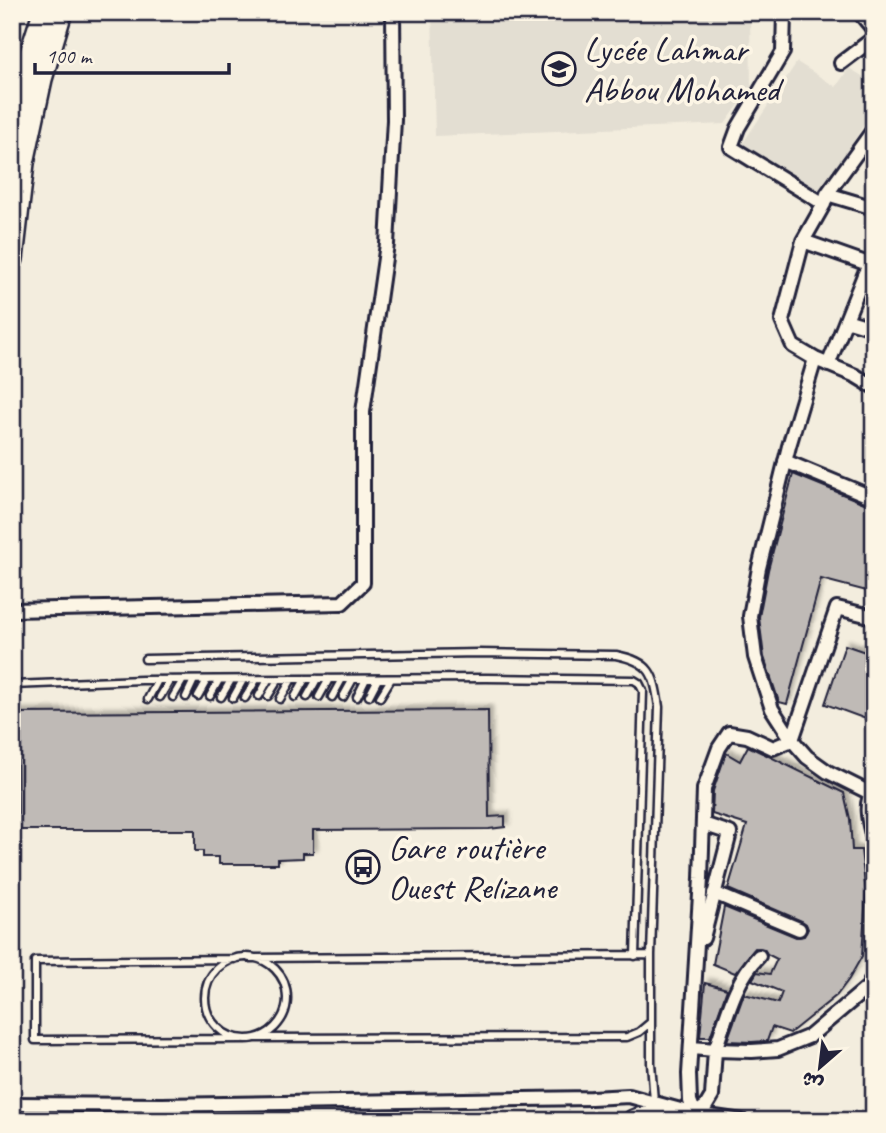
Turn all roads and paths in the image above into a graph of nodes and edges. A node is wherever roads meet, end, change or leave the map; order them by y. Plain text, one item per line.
1 (44, 12) edge
2 (61, 12) edge
3 (393, 12) edge
4 (784, 12) edge
5 (859, 12) edge
6 (874, 30) edge
7 (874, 38) edge
8 (841, 63) dead end
9 (12, 126) edge
10 (874, 129) edge
11 (825, 199) junction
12 (874, 208) edge
13 (803, 241) junction
14 (12, 259) edge
15 (873, 263) edge
16 (846, 320) junction
17 (869, 327) dead end
18 (822, 362) junction
19 (874, 387) edge
20 (785, 461) junction
21 (874, 498) edge
22 (12, 610) edge
23 (874, 617) edge
24 (145, 659) dead end
25 (305, 679) junction
26 (317, 679) junction
27 (329, 679) junction
28 (342, 679) junction
29 (352, 679) junction
30 (366, 679) junction
31 (378, 679) junction
32 (391, 679) junction
33 (158, 680) junction
34 (170, 680) junction
35 (183, 680) junction
36 (194, 680) junction
37 (207, 680) junction
38 (219, 680) junction
39 (231, 680) junction
40 (243, 680) junction
41 (256, 680) junction
42 (268, 680) junction
43 (278, 680) junction
44 (292, 680) junction
45 (12, 685) edge
46 (198, 696) dead end
47 (210, 696) dead end
48 (258, 696) dead end
49 (268, 696) dead end
50 (307, 696) dead end
51 (369, 696) dead end
52 (160, 697) dead end
53 (173, 697) dead end
54 (186, 697) dead end
55 (222, 697) dead end
56 (295, 697) dead end
57 (319, 697) dead end
58 (332, 697) dead end
59 (344, 697) dead end
60 (357, 697) dead end
61 (380, 697) dead end
62 (233, 698) dead end
63 (246, 698) dead end
64 (148, 699) dead end
65 (279, 699) dead end
66 (792, 740) junction
67 (872, 791) edge
68 (703, 824) junction
69 (874, 842) edge
70 (714, 893) junction
71 (799, 929) dead end
72 (651, 955) junction
73 (635, 956) junction
74 (759, 956) dead end
75 (249, 958) junction
76 (235, 959) junction
77 (695, 969) junction
78 (874, 975) edge
79 (651, 1021) junction
80 (255, 1038) junction
81 (242, 1039) junction
82 (692, 1048) junction
83 (715, 1050) junction
84 (12, 1104) edge
85 (651, 1115) edge
86 (691, 1118) edge
87 (742, 1121) edge

1 - 9 highway
2 - 14 highway
3 - 22 street
4 - 11 street
5 - 6 street
7 - 8 street
10 - 11 street
11 - 12 street
11 - 13 street
13 - 15 street
13 - 18 street
15 - 16 street
16 - 17 street
16 - 18 street
18 - 19 street
18 - 20 street
20 - 21 street
20 - 66 street
23 - 66 street
24 - 72 lane
25 - 26 lane
25 - 44 lane
25 - 56 lane
26 - 27 lane
26 - 50 lane
27 - 28 lane
27 - 57 lane
28 - 29 lane
28 - 58 lane
29 - 30 lane
29 - 59 lane
30 - 31 lane
30 - 60 lane
31 - 32 lane
31 - 51 lane
32 - 61 lane
32 - 73 lane
33 - 34 lane
33 - 45 lane
33 - 64 lane
34 - 35 lane
34 - 52 lane
35 - 36 lane
35 - 53 lane
36 - 37 lane
36 - 54 lane
37 - 38 lane
37 - 46 lane
38 - 39 lane
38 - 47 lane
39 - 40 lane
39 - 55 lane
40 - 41 lane
40 - 62 lane
41 - 42 lane
41 - 63 lane
42 - 43 lane
42 - 48 lane
43 - 44 lane
43 - 49 lane
44 - 65 lane
66 - 67 street
66 - 68 street
67 - 69 street
68 - 70 street
68 - 77 street
70 - 71 street
70 - 77 street
72 - 73 lane
72 - 79 lane
73 - 75 lane
74 - 83 street
75 - 76 lane
75 - 80 lane
76 - 81 lane
76 - 81 lane
77 - 82 street
78 - 83 street
79 - 80 lane
79 - 85 lane
80 - 81 lane
82 - 83 street
82 - 86 street
83 - 86 street
84 - 85 street
85 - 86 street
86 - 87 street

